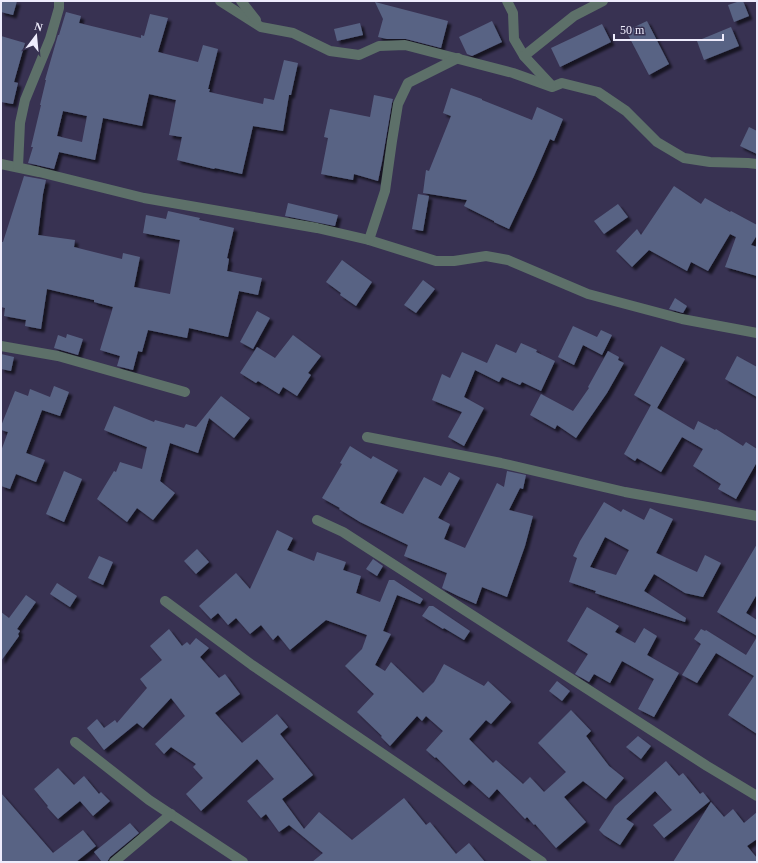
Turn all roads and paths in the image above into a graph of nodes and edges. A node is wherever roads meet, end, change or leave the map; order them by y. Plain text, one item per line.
1 (59, 1) edge
2 (220, 1) edge
3 (241, 1) edge
4 (507, 1) edge
5 (603, 1) edge
6 (261, 27) junction
7 (524, 56) junction
8 (458, 58) junction
9 (552, 87) junction
10 (1, 164) edge
11 (757, 164) edge
12 (18, 167) junction
13 (369, 240) junction
14 (757, 333) edge
15 (1, 346) edge
16 (185, 392) dead end
17 (367, 437) dead end
18 (757, 516) edge
19 (317, 520) dead end
20 (165, 601) dead end
21 (75, 742) dead end
22 (757, 796) edge
23 (171, 814) junction
24 (114, 862) edge
25 (243, 862) edge
26 (542, 862) edge

1 - 12 street
2 - 6 street
3 - 6 street
4 - 7 street
5 - 7 street
6 - 8 street
7 - 9 street
8 - 9 street
8 - 13 street
9 - 11 street
10 - 12 street
12 - 13 street
13 - 14 street
15 - 16 street
17 - 18 street
19 - 22 street
20 - 26 street
21 - 23 street
23 - 24 street
23 - 25 street

